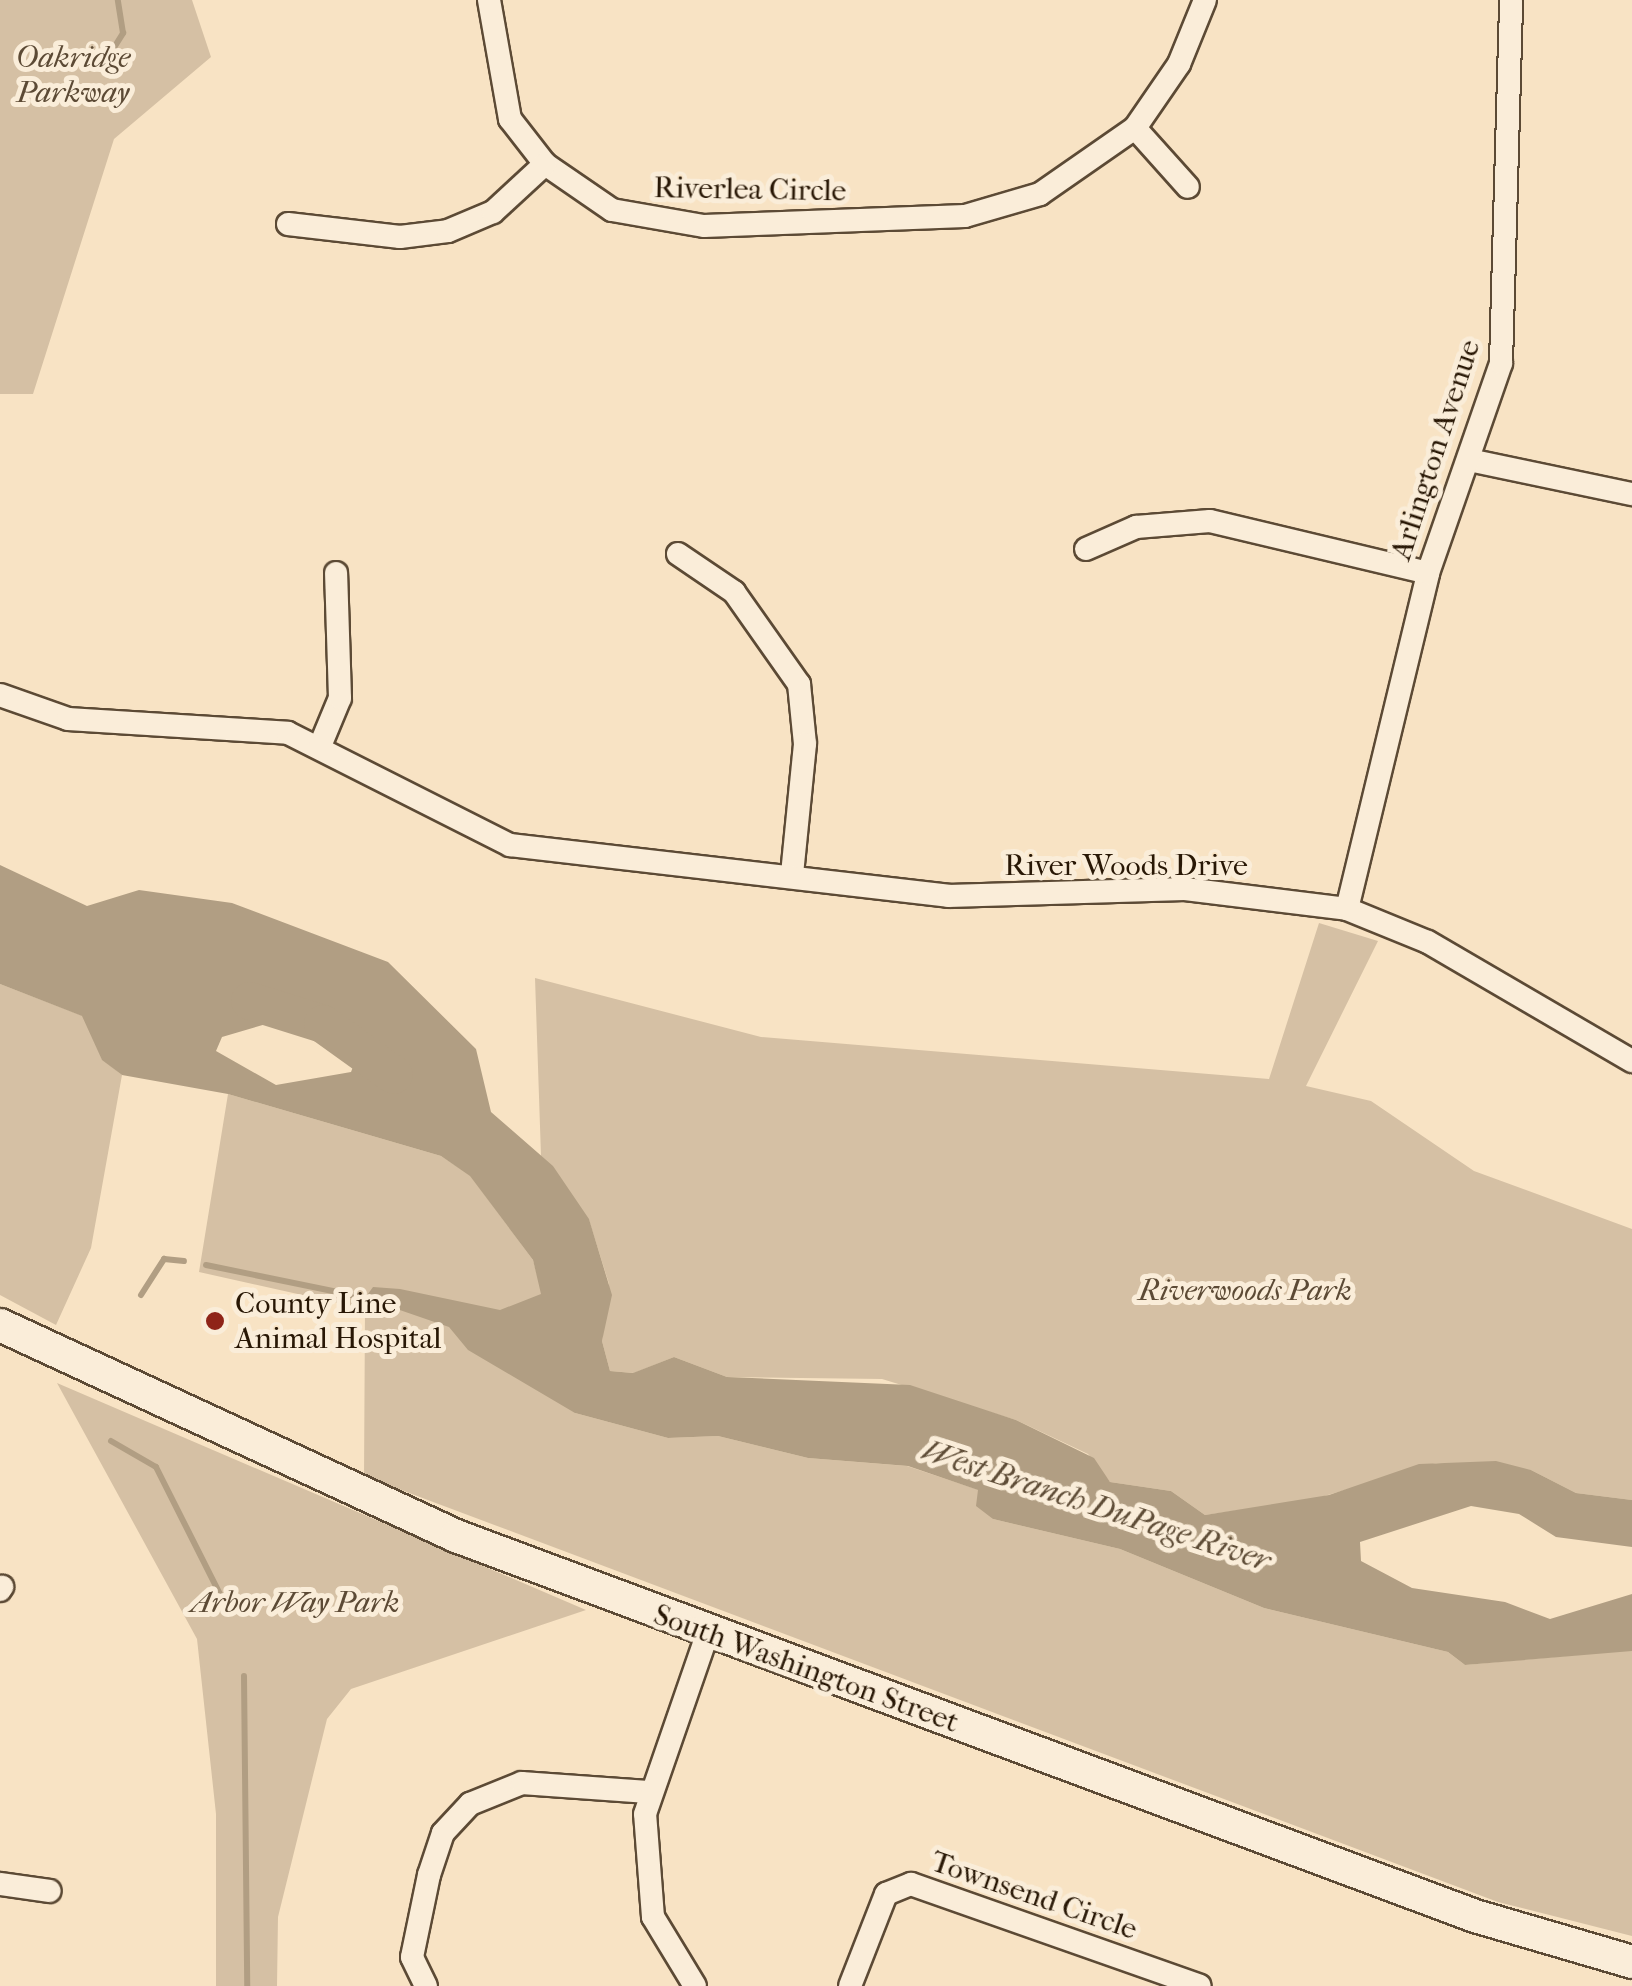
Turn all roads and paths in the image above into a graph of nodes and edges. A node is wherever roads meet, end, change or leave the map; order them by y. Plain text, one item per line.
1 (488, 0) edge
2 (1204, 0) edge
3 (1510, 0) edge
4 (1131, 131) junction
5 (546, 164) junction
6 (1188, 187) dead end
7 (288, 224) dead end
8 (1469, 460) junction
9 (1632, 494) edge
10 (1086, 549) dead end
11 (678, 554) dead end
12 (336, 574) dead end
13 (1428, 574) junction
14 (0, 695) edge
15 (320, 746) junction
16 (792, 875) junction
17 (1347, 909) junction
18 (1632, 1061) edge
19 (0, 1325) edge
20 (708, 1632) junction
21 (648, 1792) junction
22 (0, 1884) edge
23 (50, 1891) dead end
24 (1632, 1962) edge
25 (426, 1986) edge
26 (695, 1986) edge
27 (850, 1986) edge
28 (1200, 1986) edge

1 - 5 street, Riverlea Circle
2 - 4 street
3 - 8 street, Arlington Avenue
4 - 5 street, Riverlea Circle
4 - 6 street
5 - 7 street
8 - 9 street
8 - 13 street, Arlington Avenue
10 - 13 street
11 - 16 street
12 - 15 street
13 - 17 street, Arlington Avenue
14 - 15 street, River Woods Drive
15 - 16 street, River Woods Drive
16 - 17 street, River Woods Drive
17 - 18 street, River Woods Drive
19 - 20 main road, South Washington Street
20 - 21 street
20 - 24 main road, South Washington Street
21 - 25 street
21 - 26 street
22 - 23 street
27 - 28 street, Townsend Circle

